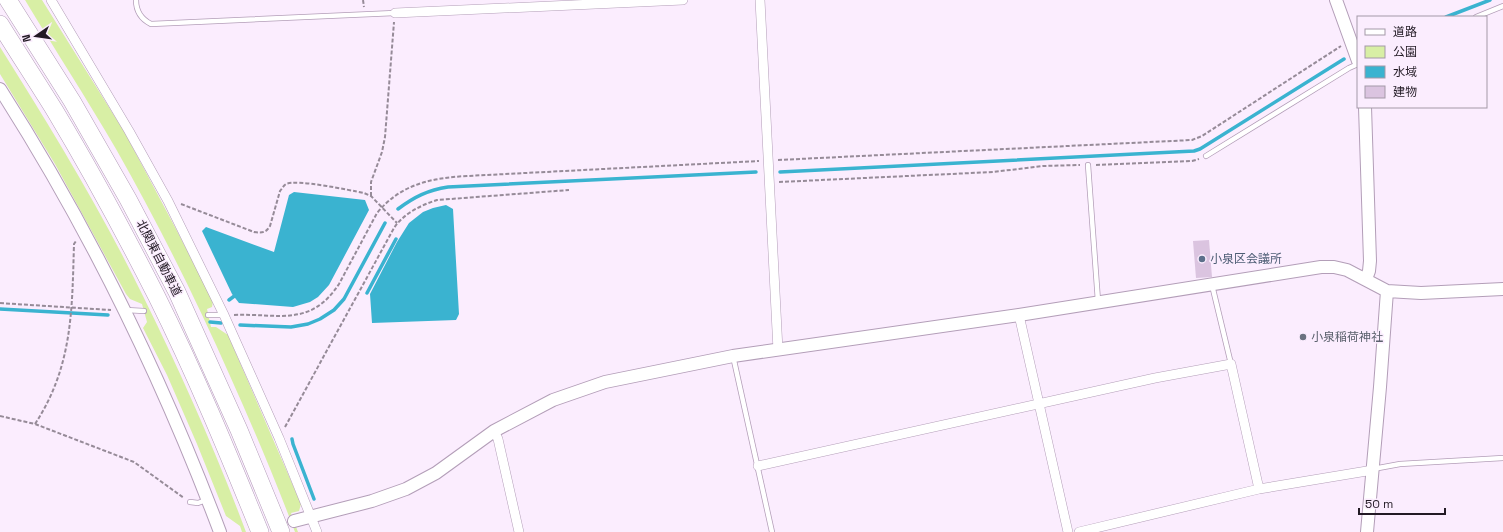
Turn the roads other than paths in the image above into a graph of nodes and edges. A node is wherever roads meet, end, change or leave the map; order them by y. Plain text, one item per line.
1 (8, 0) edge
2 (51, 0) edge
3 (136, 0) edge
4 (683, 0) edge
5 (760, 0) edge
6 (1336, 0) edge
7 (1503, 6) edge
8 (395, 13) joint
9 (1478, 16) edge
10 (0, 24) edge
11 (1357, 60) edge
12 (1357, 64) edge
13 (0, 89) edge
14 (1365, 108) edge
15 (1206, 156) road end
16 (1088, 166) road end
17 (1366, 279) junction
18 (1212, 285) junction
19 (1503, 288) edge
20 (1387, 291) junction
21 (1098, 302) junction
22 (124, 310) junction
23 (144, 311) dead end
24 (208, 315) dead end
25 (224, 315) junction
26 (1019, 315) junction
27 (778, 350) junction
28 (733, 356) junction
29 (1231, 364) junction
30 (1040, 404) junction
31 (494, 431) junction
32 (1503, 458) edge
33 (758, 466) junction
34 (1373, 470) junction
35 (1259, 489) junction
36 (208, 500) junction
37 (190, 502) road end
38 (311, 516) junction
39 (294, 521) dead end
40 (220, 532) edge
41 (260, 532) edge
42 (281, 532) edge
43 (316, 532) edge
44 (519, 532) edge
45 (772, 532) edge
46 (1068, 532) edge
47 (1079, 532) edge
48 (1367, 532) edge

1 - 42 highway, 北関東自動車道
2 - 25 street
3 - 8 lane
4 - 8 street
5 - 27 street
6 - 11 street
7 - 9 lane
10 - 41 highway, 北関東自動車道
12 - 15 lane
13 - 22 street
14 - 17 street
16 - 21 lane
17 - 18 street
17 - 20 street
18 - 21 street
18 - 29 lane
19 - 20 street
20 - 34 street
21 - 26 street
22 - 23 lane
22 - 36 street
24 - 25 lane
25 - 38 street
26 - 27 street
26 - 30 street
27 - 28 street
28 - 31 street
28 - 33 lane
29 - 30 street
29 - 35 street
30 - 33 street
30 - 46 street
31 - 38 street
31 - 44 street
32 - 34 lane
33 - 45 lane
34 - 35 street
34 - 48 street
35 - 47 street
36 - 37 lane
36 - 40 street
38 - 39 street
38 - 43 street

